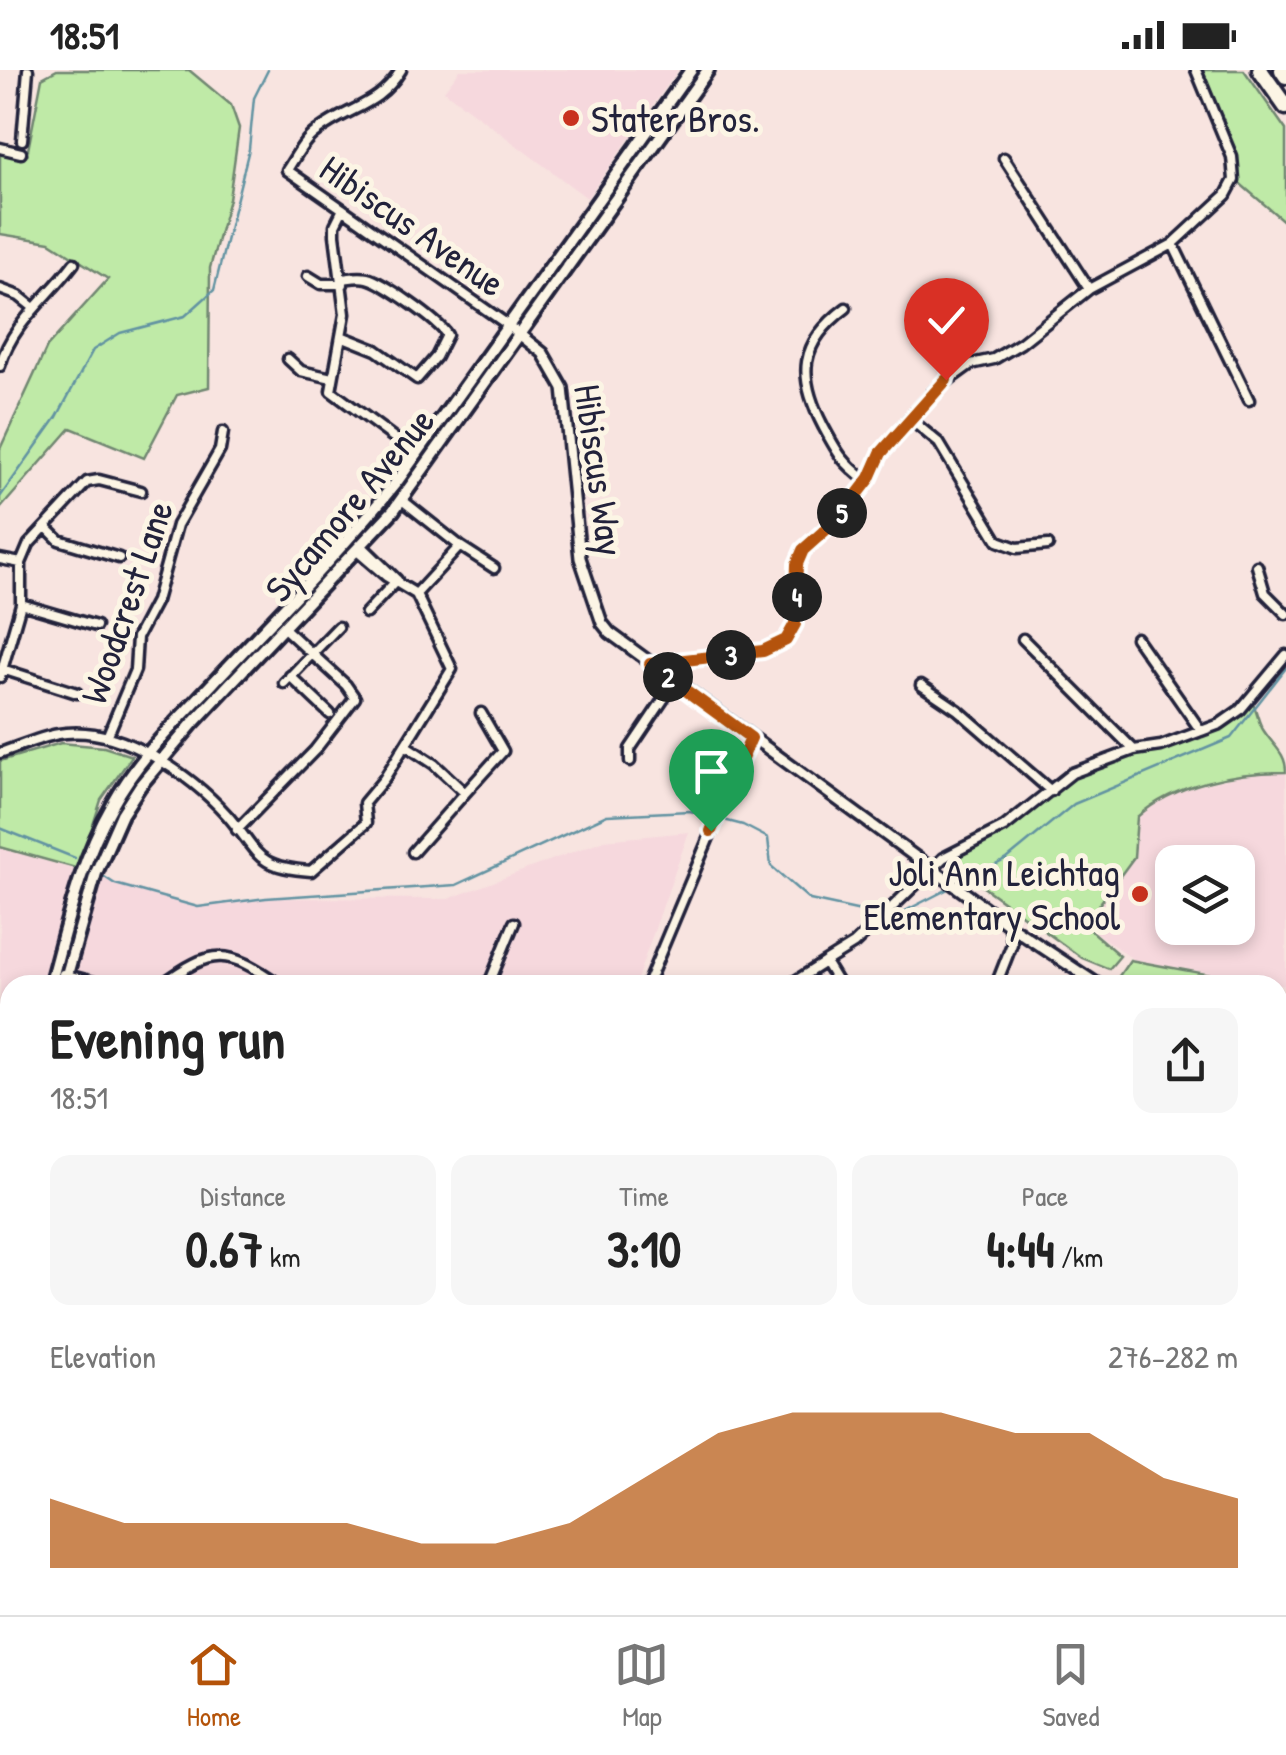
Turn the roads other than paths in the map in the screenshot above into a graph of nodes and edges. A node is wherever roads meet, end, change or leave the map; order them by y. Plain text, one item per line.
1 (28, 70) edge
2 (401, 70) edge
3 (691, 70) edge
4 (708, 70) edge
5 (1196, 70) edge
6 (1260, 70) edge
7 (1286, 107) edge
8 (22, 140) dead end
9 (0, 148) edge
10 (21, 152) dead end
11 (1004, 158) dead end
12 (343, 209) junction
13 (1173, 244) junction
14 (74, 263) dead end
15 (308, 276) dead end
16 (343, 281) junction
17 (0, 288) edge
18 (1089, 289) junction
19 (34, 308) junction
20 (846, 308) dead end
21 (508, 326) junction
22 (520, 334) junction
23 (342, 336) junction
24 (288, 358) dead end
25 (0, 366) edge
26 (332, 378) junction
27 (1249, 400) dead end
28 (910, 419) junction
29 (223, 432) dead end
30 (396, 440) dead end
31 (868, 482) junction
32 (141, 491) dead end
33 (402, 500) junction
34 (46, 527) junction
35 (1048, 545) dead end
36 (460, 546) junction
37 (360, 548) junction
38 (0, 558) edge
39 (119, 558) dead end
40 (21, 562) junction
41 (1257, 566) dead end
42 (494, 568) dead end
43 (396, 580) junction
44 (416, 594) junction
45 (20, 604) junction
46 (366, 614) dead end
47 (1286, 614) edge
48 (96, 626) dead end
49 (338, 627) dead end
50 (284, 628) junction
51 (1136, 638) dead end
52 (1023, 639) dead end
53 (311, 654) junction
54 (1286, 655) edge
55 (650, 664) junction
56 (1, 673) edge
57 (675, 682) junction
58 (921, 685) dead end
59 (77, 693) dead end
60 (481, 713) dead end
61 (330, 714) dead end
62 (1201, 731) junction
63 (107, 737) junction
64 (751, 738) junction
65 (405, 745) junction
66 (1134, 750) junction
67 (148, 752) junction
68 (0, 753) edge
69 (160, 760) junction
70 (630, 761) dead end
71 (1051, 790) junction
72 (466, 793) junction
73 (238, 830) junction
74 (412, 852) dead end
75 (931, 868) junction
76 (514, 923) dead end
77 (1010, 926) junction
78 (825, 962) junction
79 (54, 972) junction
80 (53, 975) edge
81 (58, 975) edge
82 (67, 975) edge
83 (174, 975) edge
84 (264, 975) edge
85 (493, 975) edge
86 (651, 975) edge
87 (805, 975) edge
88 (833, 975) edge
89 (1000, 975) edge
90 (1084, 975) edge

1 - 8 street
2 - 12 street, Hibiscus Avenue
3 - 21 main road, Sycamore Avenue
4 - 22 main road, Sycamore Avenue
5 - 13 street
6 - 7 highway
9 - 10 street
11 - 18 street
12 - 16 street
12 - 21 street, Hibiscus Avenue
13 - 18 street
13 - 27 street
14 - 19 street
15 - 16 street
16 - 23 street
16 - 23 street
17 - 19 street
18 - 28 street
19 - 25 street
20 - 31 street
21 - 22 street, Hibiscus Way
21 - 67 main road, Sycamore Avenue
22 - 33 main road, Sycamore Avenue
22 - 55 street, Hibiscus Way
23 - 26 street
24 - 26 street
26 - 30 street
28 - 31 street
28 - 35 street
29 - 63 street, Woodcrest Lane
31 - 55 street
32 - 34 street
33 - 36 street
33 - 37 main road, Sycamore Avenue
34 - 39 street
34 - 40 street
36 - 42 street
36 - 44 street
37 - 43 street
37 - 50 main road, Sycamore Avenue
38 - 40 street
40 - 45 street
41 - 47 street
43 - 44 street
43 - 46 street
44 - 65 street
45 - 48 street
45 - 56 street
49 - 53 street
50 - 53 street
50 - 69 main road, Sycamore Avenue
51 - 62 street
52 - 66 street
53 - 61 street
53 - 73 street
54 - 62 street
55 - 57 street, Hibiscus Way
56 - 59 street
57 - 64 street, Hibiscus Way
57 - 70 street
58 - 71 street
60 - 72 street
62 - 66 street
63 - 67 street
63 - 68 street
64 - 75 street, Hibiscus Way
64 - 86 street
65 - 72 street
65 - 73 street
66 - 71 street
67 - 69 street
67 - 79 main road, Sycamore Avenue
69 - 73 street
69 - 82 main road, Sycamore Avenue
71 - 75 street
72 - 74 street
75 - 77 street, Hibiscus Way
75 - 78 street
76 - 85 street
77 - 89 street
77 - 90 street, Hibiscus Way
78 - 87 street
78 - 88 street
79 - 80 main road, Sycamore Avenue
79 - 81 street
83 - 84 street

